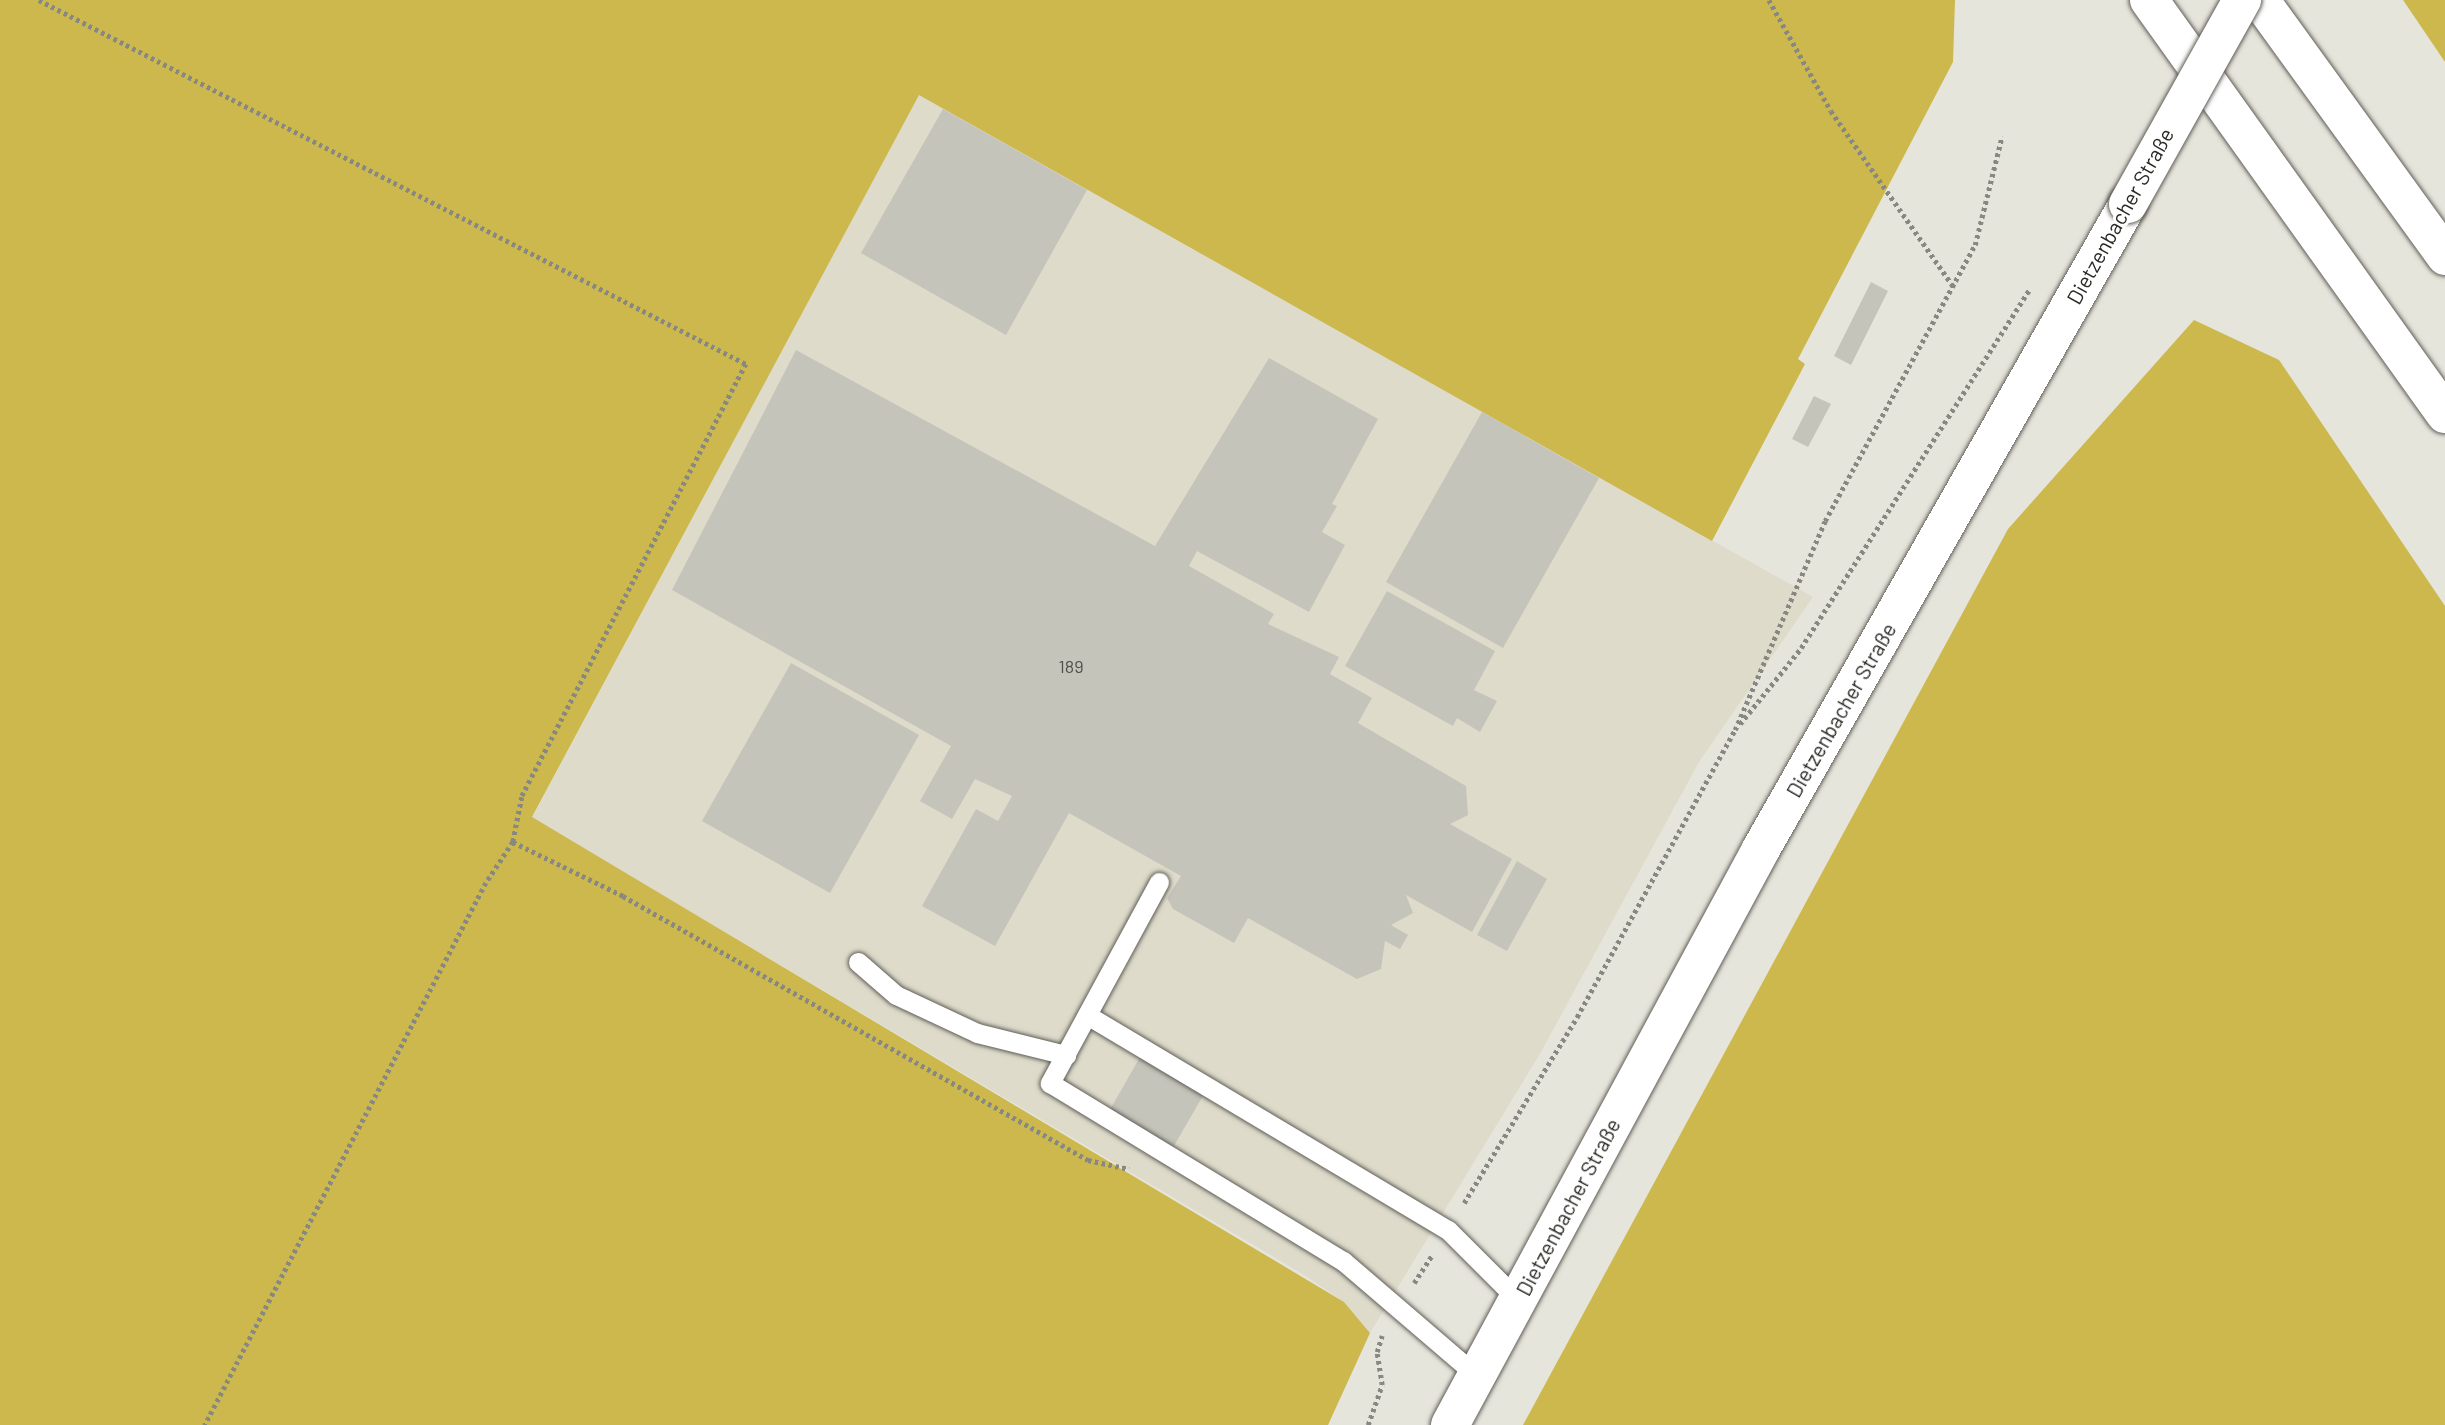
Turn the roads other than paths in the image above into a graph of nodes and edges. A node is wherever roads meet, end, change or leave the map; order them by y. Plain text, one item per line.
1 (2149, 0) edge
2 (2242, 0) edge
3 (2260, 0) edge
4 (2445, 256) edge
5 (2445, 414) edge
6 (1159, 882) dead end
7 (858, 962) dead end
8 (1087, 1015) junction
9 (1066, 1055) junction
10 (1518, 1300) junction
11 (1477, 1376) junction
12 (1450, 1425) edge

1 - 5 main road
2 - 10 main road, Dietzenbacher Straße, bridge
3 - 4 main road
6 - 8 lane
7 - 9 lane
8 - 9 lane
8 - 10 lane
9 - 11 lane
10 - 11 main road, Dietzenbacher Straße
11 - 12 main road, Dietzenbacher Straße

